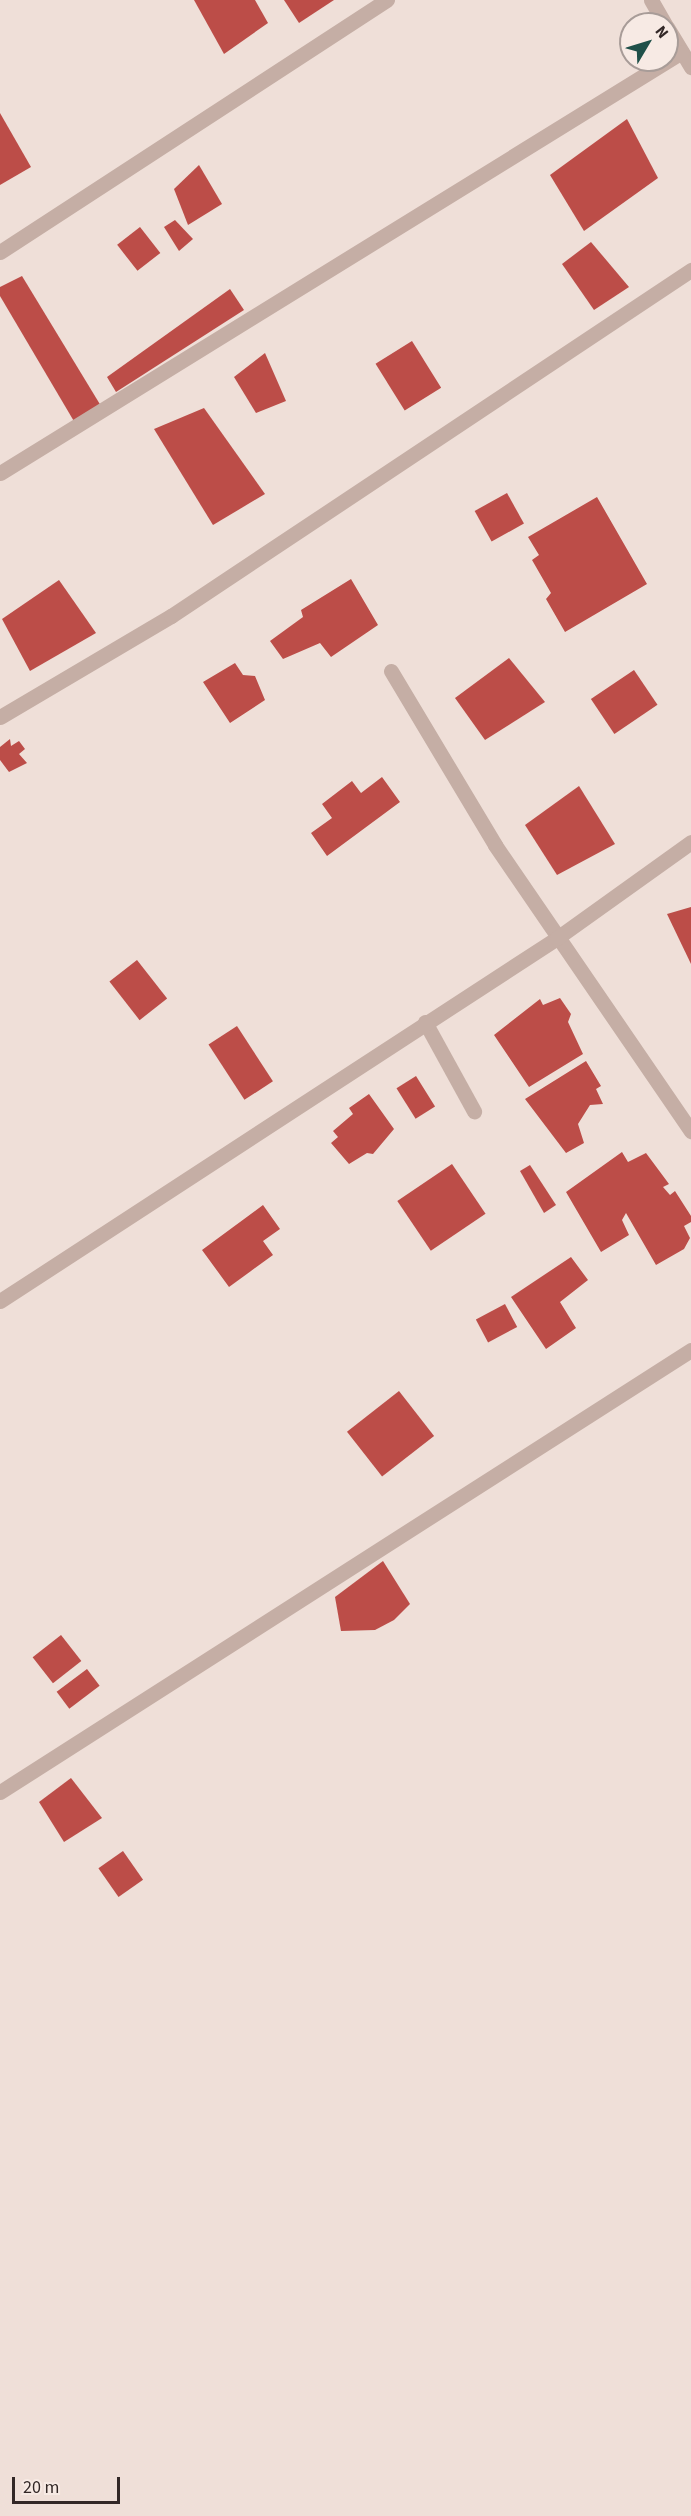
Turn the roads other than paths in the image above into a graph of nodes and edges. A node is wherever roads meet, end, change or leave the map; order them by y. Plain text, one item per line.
1 (387, 0) edge
2 (679, 47) edge
3 (682, 52) junction
4 (691, 67) edge
5 (0, 252) edge
6 (691, 270) edge
7 (0, 473) edge
8 (391, 671) dead end
9 (0, 717) edge
10 (691, 842) edge
11 (557, 938) junction
12 (425, 1022) junction
13 (474, 1111) dead end
14 (691, 1131) edge
15 (0, 1300) edge
16 (691, 1350) edge
17 (0, 1792) edge

1 - 5 street
2 - 3 street
3 - 4 street
3 - 7 street
6 - 9 street
8 - 11 street
10 - 11 street
11 - 12 street
11 - 14 street
12 - 13 street
12 - 15 street
16 - 17 street

